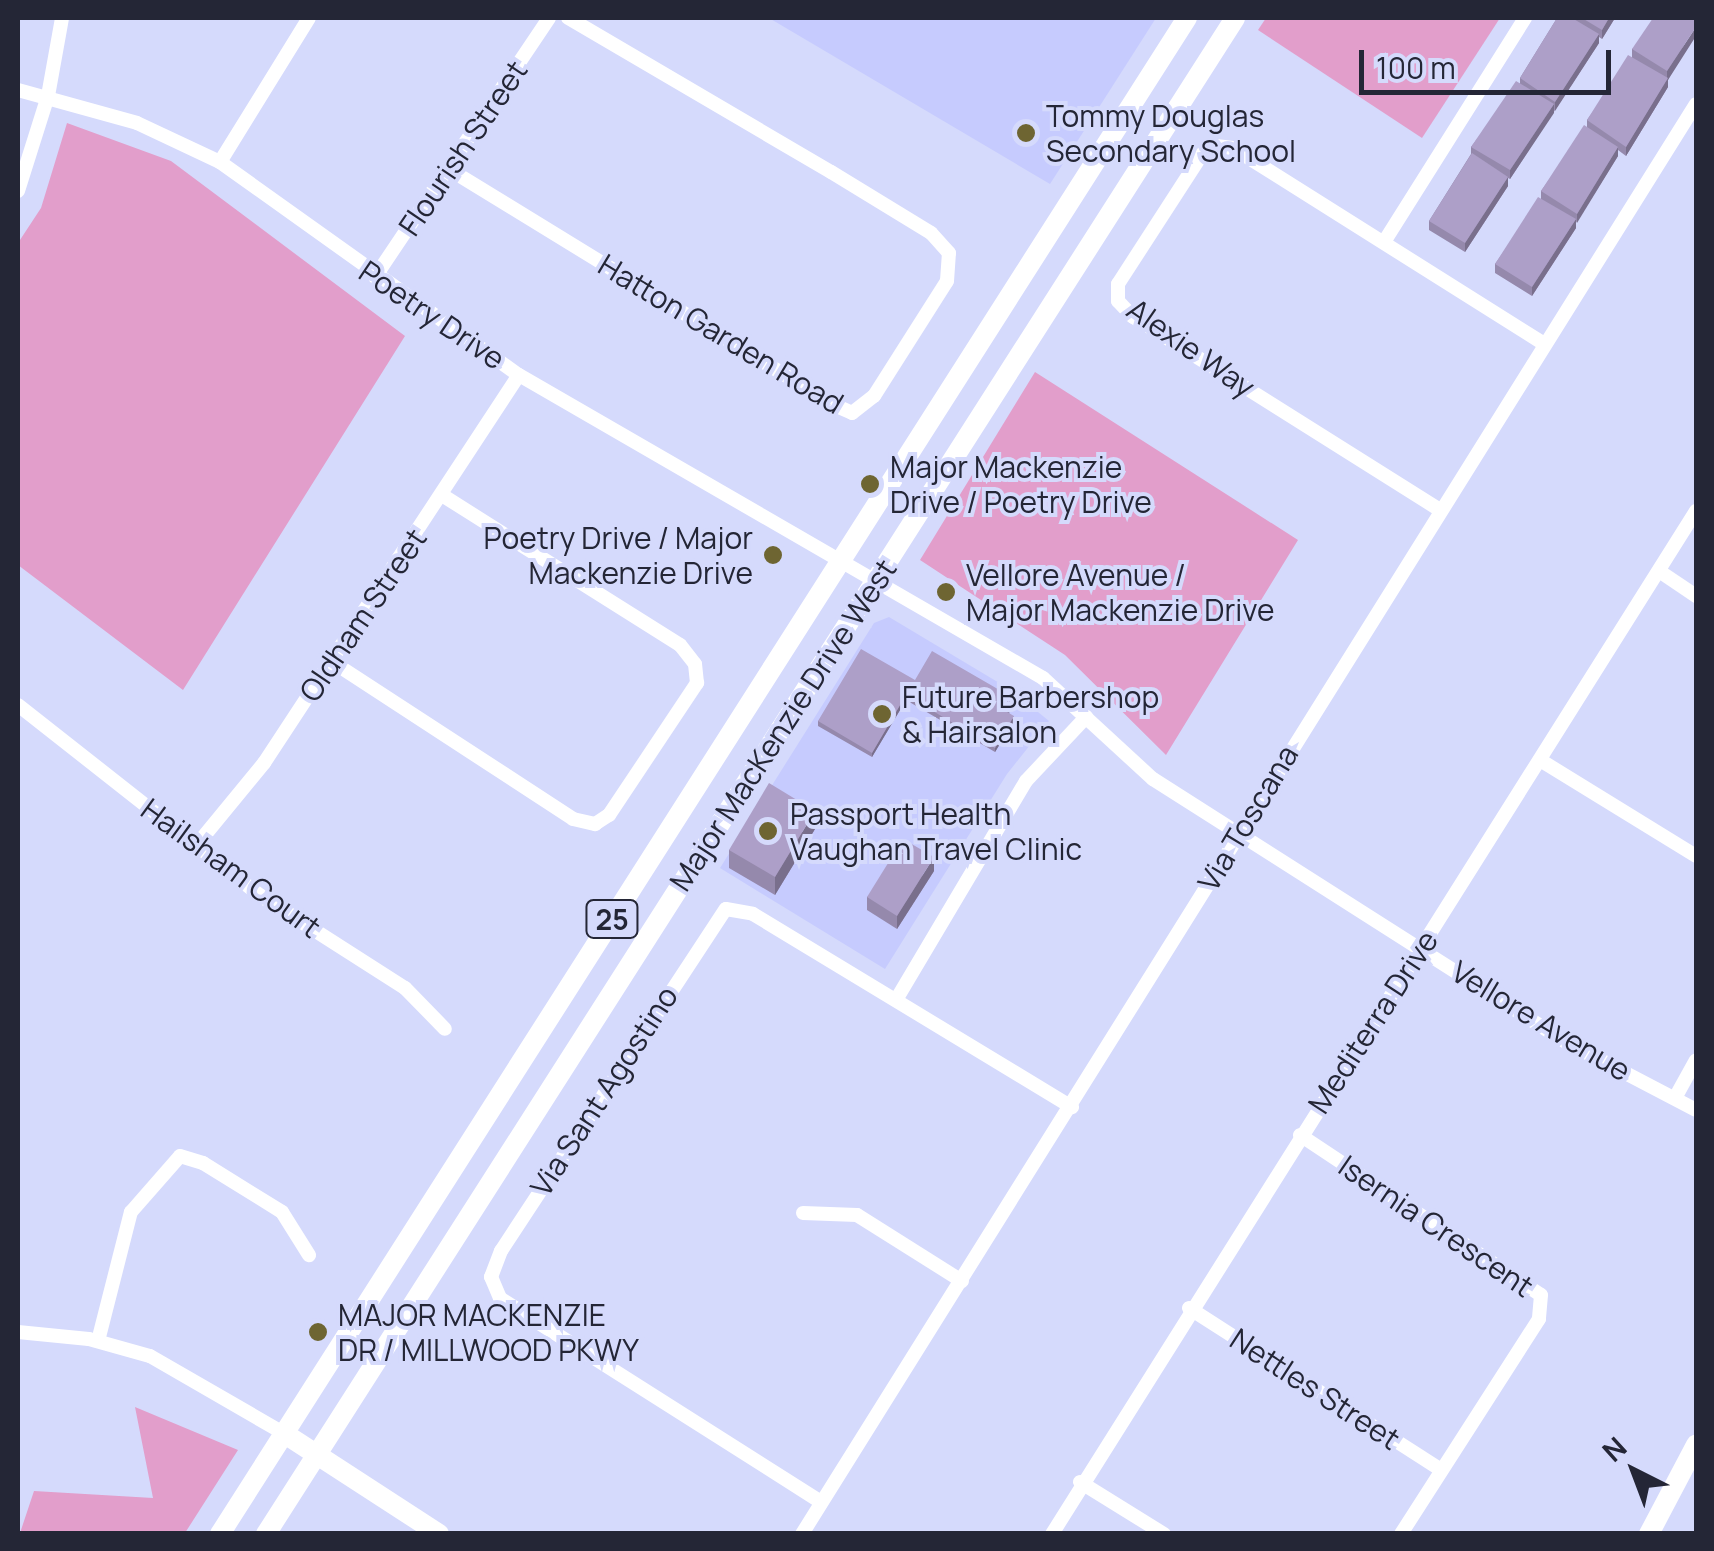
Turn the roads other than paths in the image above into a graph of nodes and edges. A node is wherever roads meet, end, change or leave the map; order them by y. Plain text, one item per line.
1 (62, 18) edge
2 (309, 18) edge
3 (549, 18) edge
4 (568, 18) edge
5 (1187, 18) edge
6 (1236, 18) edge
7 (1526, 18) edge
8 (18, 90) edge
9 (48, 96) junction
10 (1696, 104) edge
11 (220, 162) junction
12 (452, 172) junction
13 (18, 192) edge
14 (1384, 242) junction
15 (375, 277) junction
16 (1543, 343) junction
17 (520, 375) junction
18 (443, 496) junction
19 (1440, 510) junction
20 (1696, 511) edge
21 (842, 560) junction
22 (1659, 572) junction
23 (876, 581) junction
24 (1696, 596) edge
25 (332, 661) junction
26 (18, 705) edge
27 (1086, 717) junction
28 (1540, 760) junction
29 (1238, 834) junction
30 (196, 846) junction
31 (1696, 856) edge
32 (1422, 949) junction
33 (896, 1000) junction
34 (444, 1030) dead end
35 (1696, 1060) edge
36 (1676, 1098) junction
37 (1072, 1107) junction
38 (1696, 1110) edge
39 (1300, 1135) junction
40 (803, 1214) dead end
41 (309, 1255) dead end
42 (962, 1281) junction
43 (1189, 1308) junction
44 (18, 1332) edge
45 (98, 1341) junction
46 (285, 1434) junction
47 (1696, 1445) edge
48 (318, 1452) junction
49 (1441, 1470) junction
50 (1080, 1482) junction
51 (821, 1502) junction
52 (220, 1534) edge
53 (266, 1534) edge
54 (439, 1534) edge
55 (802, 1534) edge
56 (1052, 1534) edge
57 (1164, 1534) edge
58 (1401, 1534) edge
59 (1649, 1534) edge

1 - 9 street
2 - 11 street
3 - 12 street, Flourish Street
4 - 12 street, Hatton Garden Road
5 - 21 main road, Major MacKenzie Drive West / 25
6 - 23 main road, Major MacKenzie Drive West / 25
7 - 14 street
8 - 9 street, Poetry Drive
9 - 11 street, Poetry Drive
9 - 13 street
10 - 16 street, Via Toscana
11 - 15 street, Poetry Drive
12 - 15 street, Flourish Street
14 - 16 street, Alexie Way
14 - 19 street, Alexie Way
15 - 17 street, Poetry Drive
16 - 19 street, Via Toscana
17 - 18 street, Oldham Street
17 - 21 street, Poetry Drive
18 - 25 street, Oldham Street
18 - 25 street
19 - 29 street, Via Toscana
20 - 22 street, Mediterra Drive
21 - 23 street, Vellore Avenue
21 - 46 main road, Major MacKenzie Drive West / 25
22 - 24 street
22 - 28 street, Mediterra Drive
23 - 27 street, Vellore Avenue
23 - 48 main road, Major MacKenzie Drive West / 25
25 - 30 street, Oldham Street
26 - 30 street, Hailsham Court
27 - 29 street, Vellore Avenue
27 - 33 street
28 - 31 street
28 - 32 street, Mediterra Drive
29 - 32 street, Vellore Avenue
29 - 37 street, Via Toscana
30 - 34 street, Hailsham Court
32 - 36 street, Vellore Avenue
32 - 39 street, Mediterra Drive
33 - 37 street, Via Sant Agostino
33 - 51 street, Via Sant Agostino
35 - 36 street
36 - 38 street, Vellore Avenue
37 - 42 street, Via Toscana
39 - 43 street, Mediterra Drive
39 - 49 street, Isernia Crescent
40 - 42 street
41 - 45 street
42 - 51 street, Via Toscana
43 - 49 street, Nettles Street
43 - 50 street, Mediterra Drive
44 - 45 street
45 - 46 street
46 - 48 main road
46 - 52 main road, Major MacKenzie Drive West / 25
47 - 59 main road
48 - 53 main road, Major MacKenzie Drive West / 25
48 - 54 main road
49 - 58 street, Isernia Crescent
50 - 56 street, Mediterra Drive
50 - 57 street
51 - 55 street, Via Toscana

